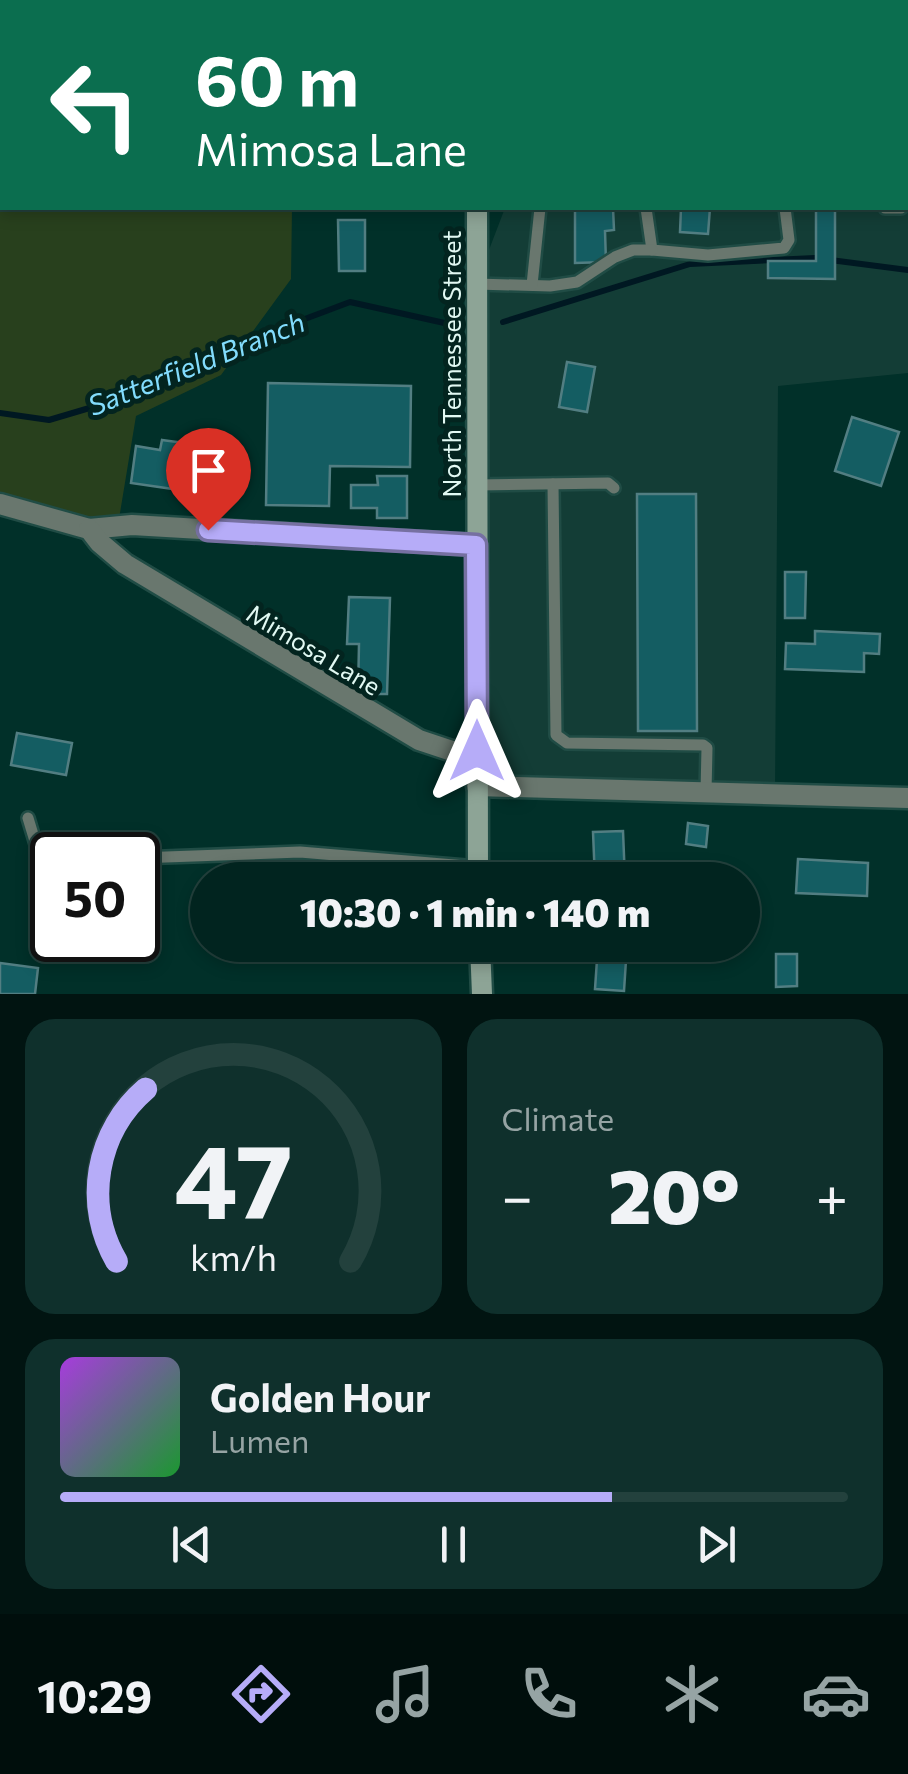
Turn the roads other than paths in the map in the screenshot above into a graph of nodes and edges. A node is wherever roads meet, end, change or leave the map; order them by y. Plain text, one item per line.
1 (477, 210) edge
2 (540, 210) edge
3 (646, 210) edge
4 (785, 210) edge
5 (652, 250) junction
6 (476, 284) junction
7 (532, 284) junction
8 (554, 484) junction
9 (476, 485) junction
10 (614, 488) dead end
11 (0, 504) edge
12 (89, 529) junction
13 (476, 545) junction
14 (477, 751) junction
15 (477, 786) junction
16 (706, 792) junction
17 (908, 798) edge
18 (28, 818) dead end
19 (33, 832) edge
20 (160, 857) edge
21 (385, 862) edge
22 (478, 862) edge
23 (481, 962) edge
24 (482, 994) edge

1 - 6 main road, North Tennessee Street
2 - 7 lane
3 - 5 lane
4 - 5 lane
5 - 7 lane
6 - 7 lane
6 - 9 main road, North Tennessee Street
8 - 9 lane
8 - 10 lane
8 - 16 lane
9 - 13 main road, North Tennessee Street
11 - 12 street, Mimosa Lane
12 - 13 street, Mimosa Lane
12 - 14 street, Mimosa Lane
13 - 14 main road, North Tennessee Street
14 - 15 main road, North Tennessee Street
15 - 16 street
15 - 22 main road, North Tennessee Street
16 - 17 street
18 - 19 lane
20 - 21 lane
23 - 24 main road

